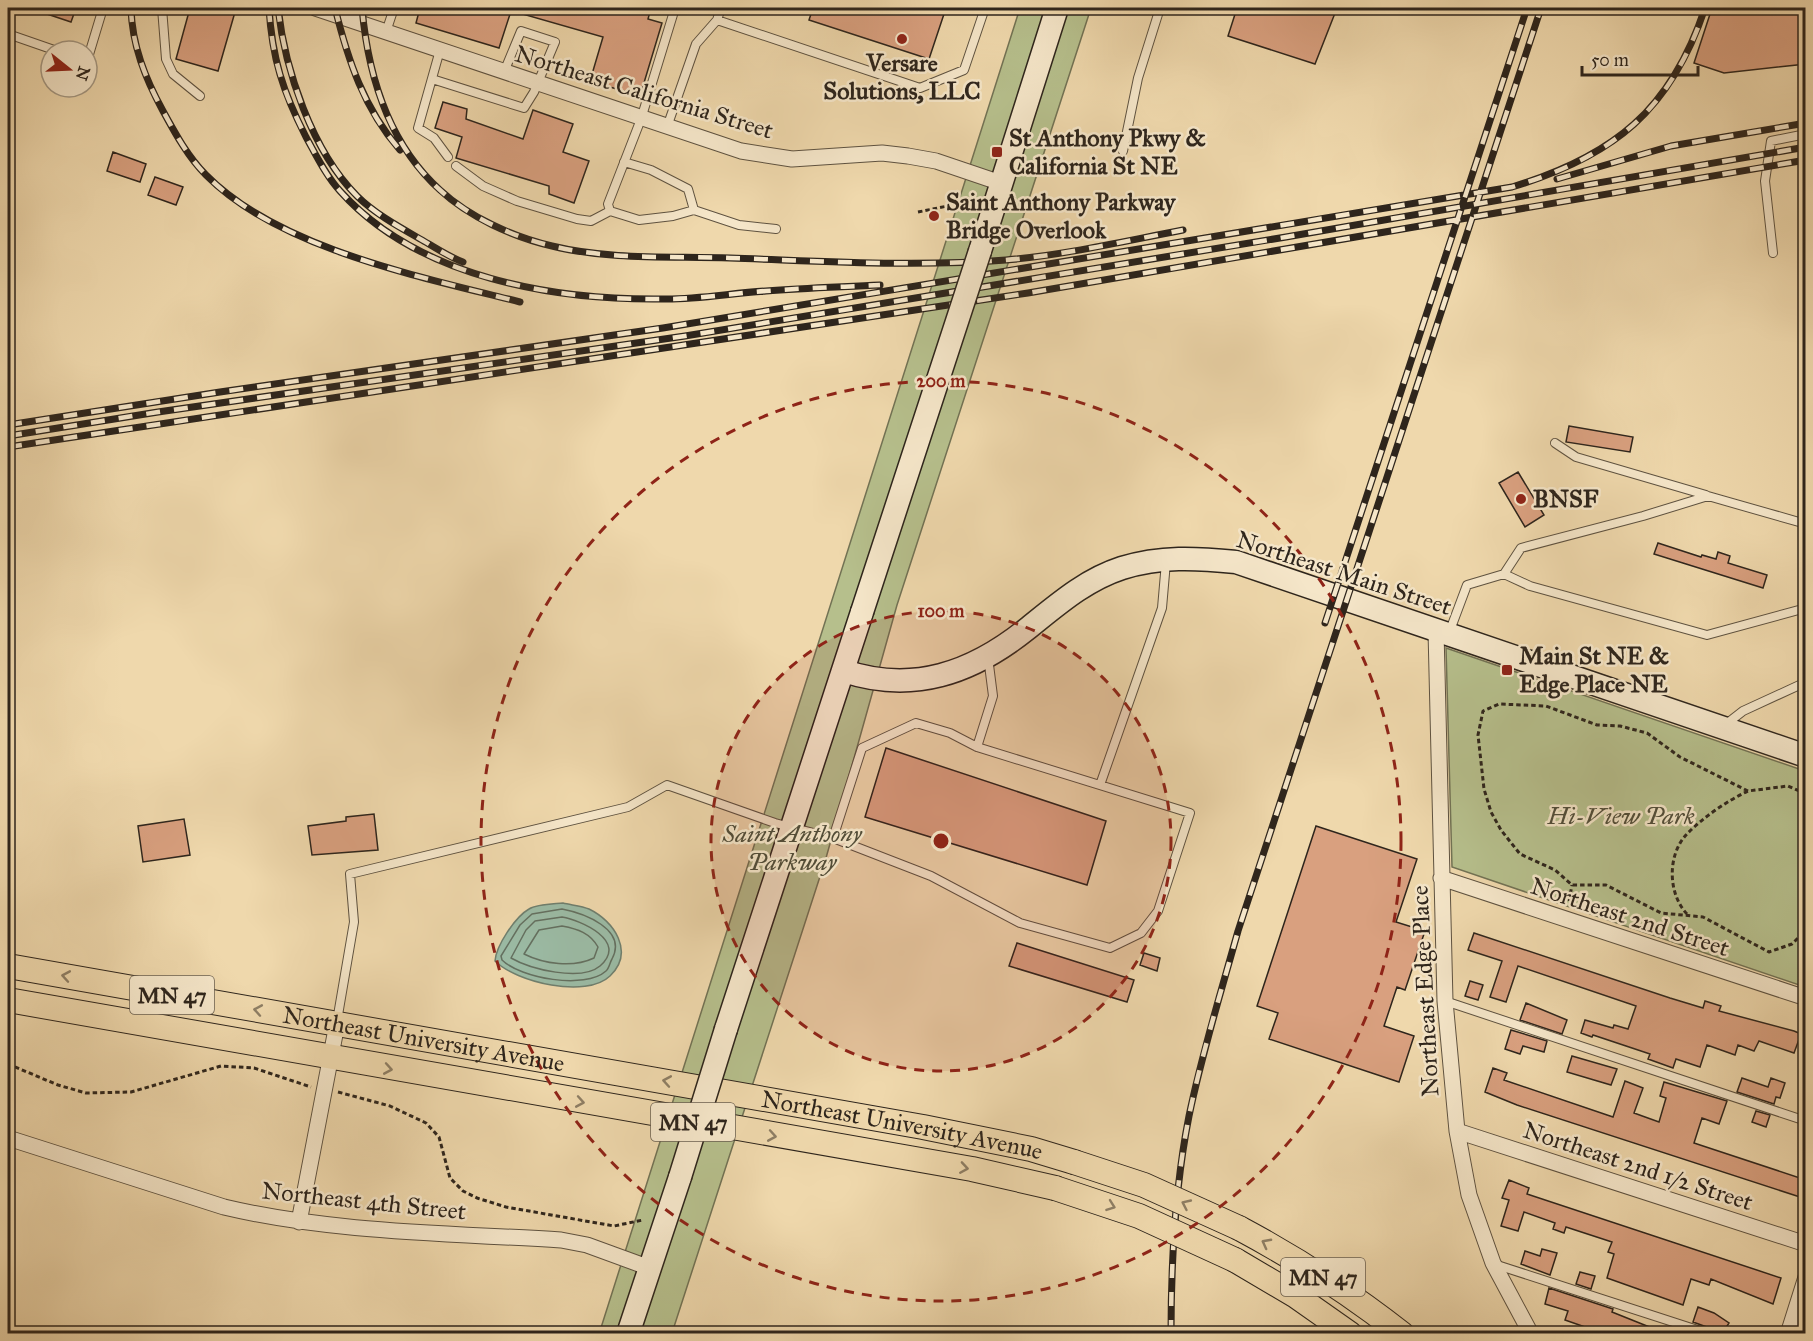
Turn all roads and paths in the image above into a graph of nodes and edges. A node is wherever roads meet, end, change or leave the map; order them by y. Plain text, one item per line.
1 (102, 8) edge
2 (162, 8) edge
3 (315, 8) edge
4 (394, 8) edge
5 (675, 8) edge
6 (721, 8) edge
7 (985, 8) edge
8 (1057, 8) edge
9 (1160, 8) edge
10 (717, 20) junction
11 (386, 32) junction
12 (8, 34) edge
13 (93, 39) edge
14 (39, 45) edge
15 (440, 50) junction
16 (504, 72) junction
17 (432, 79) junction
18 (538, 84) junction
19 (200, 96) dead end
20 (641, 118) junction
21 (667, 127) junction
22 (1806, 134) edge
23 (1123, 151) dead end
24 (448, 157) dead end
25 (624, 162) junction
26 (456, 166) dead end
27 (1001, 183) junction
28 (977, 201) dead end
29 (694, 210) junction
30 (610, 211) junction
31 (918, 212) dead end
32 (776, 229) dead end
33 (1773, 253) dead end
34 (1555, 443) dead end
35 (1708, 496) junction
36 (1806, 524) edge
37 (1166, 558) junction
38 (1504, 574) junction
39 (1806, 608) edge
40 (1442, 633) junction
41 (988, 656) junction
42 (844, 671) junction
43 (1806, 682) edge
44 (1722, 728) junction
45 (977, 747) junction
46 (1806, 756) edge
47 (1100, 785) junction
48 (1748, 791) junction
49 (1806, 794) edge
50 (794, 826) junction
51 (833, 838) junction
52 (1441, 878) junction
53 (1572, 885) junction
54 (1569, 901) dead end
55 (1687, 914) junction
56 (1806, 930) edge
57 (8, 966) edge
58 (1806, 998) edge
59 (8, 1000) edge
60 (1445, 1002) junction
61 (336, 1024) junction
62 (331, 1057) junction
63 (8, 1064) edge
64 (299, 1085) dead end
65 (354, 1095) dead end
66 (1806, 1121) edge
67 (1457, 1131) junction
68 (8, 1138) edge
69 (643, 1220) dead end
70 (299, 1222) junction
71 (1806, 1244) edge
72 (1493, 1263) junction
73 (650, 1268) junction
74 (1806, 1277) edge
75 (629, 1330) edge
76 (1350, 1334) edge
77 (1402, 1334) edge
78 (1531, 1334) edge
79 (1710, 1334) edge
80 (1788, 1334) edge

1 - 13 lane
2 - 19 lane
3 - 11 street, Northeast California Street
4 - 11 lane
5 - 20 lane
6 - 10 lane
7 - 10 lane
8 - 27 street
9 - 23 lane
10 - 21 lane
11 - 15 street, Northeast California Street
12 - 14 lane
15 - 16 street, Northeast California Street
15 - 17 lane
16 - 18 street, Northeast California Street
16 - 18 lane
17 - 18 lane
17 - 24 lane
18 - 20 street, Northeast California Street
20 - 21 street, Northeast California Street
20 - 25 lane
21 - 27 street, Northeast California Street
22 - 33 lane
25 - 29 lane
25 - 30 lane
26 - 30 lane
27 - 42 street, bridge
28 - 31 path
29 - 30 lane
29 - 32 lane
34 - 35 lane
35 - 36 lane
35 - 38 lane
37 - 40 street, Northeast Main Street
37 - 41 street, Northeast Main Street
37 - 47 lane
38 - 39 lane
38 - 40 lane
40 - 44 street, Northeast Main Street
40 - 52 street, Northeast Edge Place
41 - 42 street, Northeast Main Street
41 - 45 lane
42 - 50 street
43 - 44 lane
44 - 46 street, Northeast Main Street
45 - 47 lane
45 - 51 lane
47 - 51 lane
48 - 49 path
48 - 53 path
48 - 55 path
50 - 51 lane
50 - 61 lane
50 - 73 street, bridge
52 - 58 street, Northeast 2nd Street
52 - 60 street, Northeast Edge Place
53 - 54 path
53 - 55 path
55 - 56 path
61 -> 57 main road, Northeast University Avenue / MN 47
59 - 62 main road, Northeast University Avenue / MN 47
60 - 66 lane
60 - 67 street, Northeast Edge Place
61 - 62 street
77 -> 61 main road, Northeast University Avenue / MN 47, bridge
62 - 70 street
62 -> 76 main road, Northeast University Avenue / MN 47, bridge
63 - 64 path
65 - 69 path
67 - 71 street, Northeast 2nd 1/2 Street
67 - 72 street, Northeast Edge Place
68 - 70 street, Northeast 4th Street
70 - 73 street, Northeast 4th Street
72 - 78 street, Northeast Edge Place
72 - 79 lane
73 - 75 street
74 - 80 street

